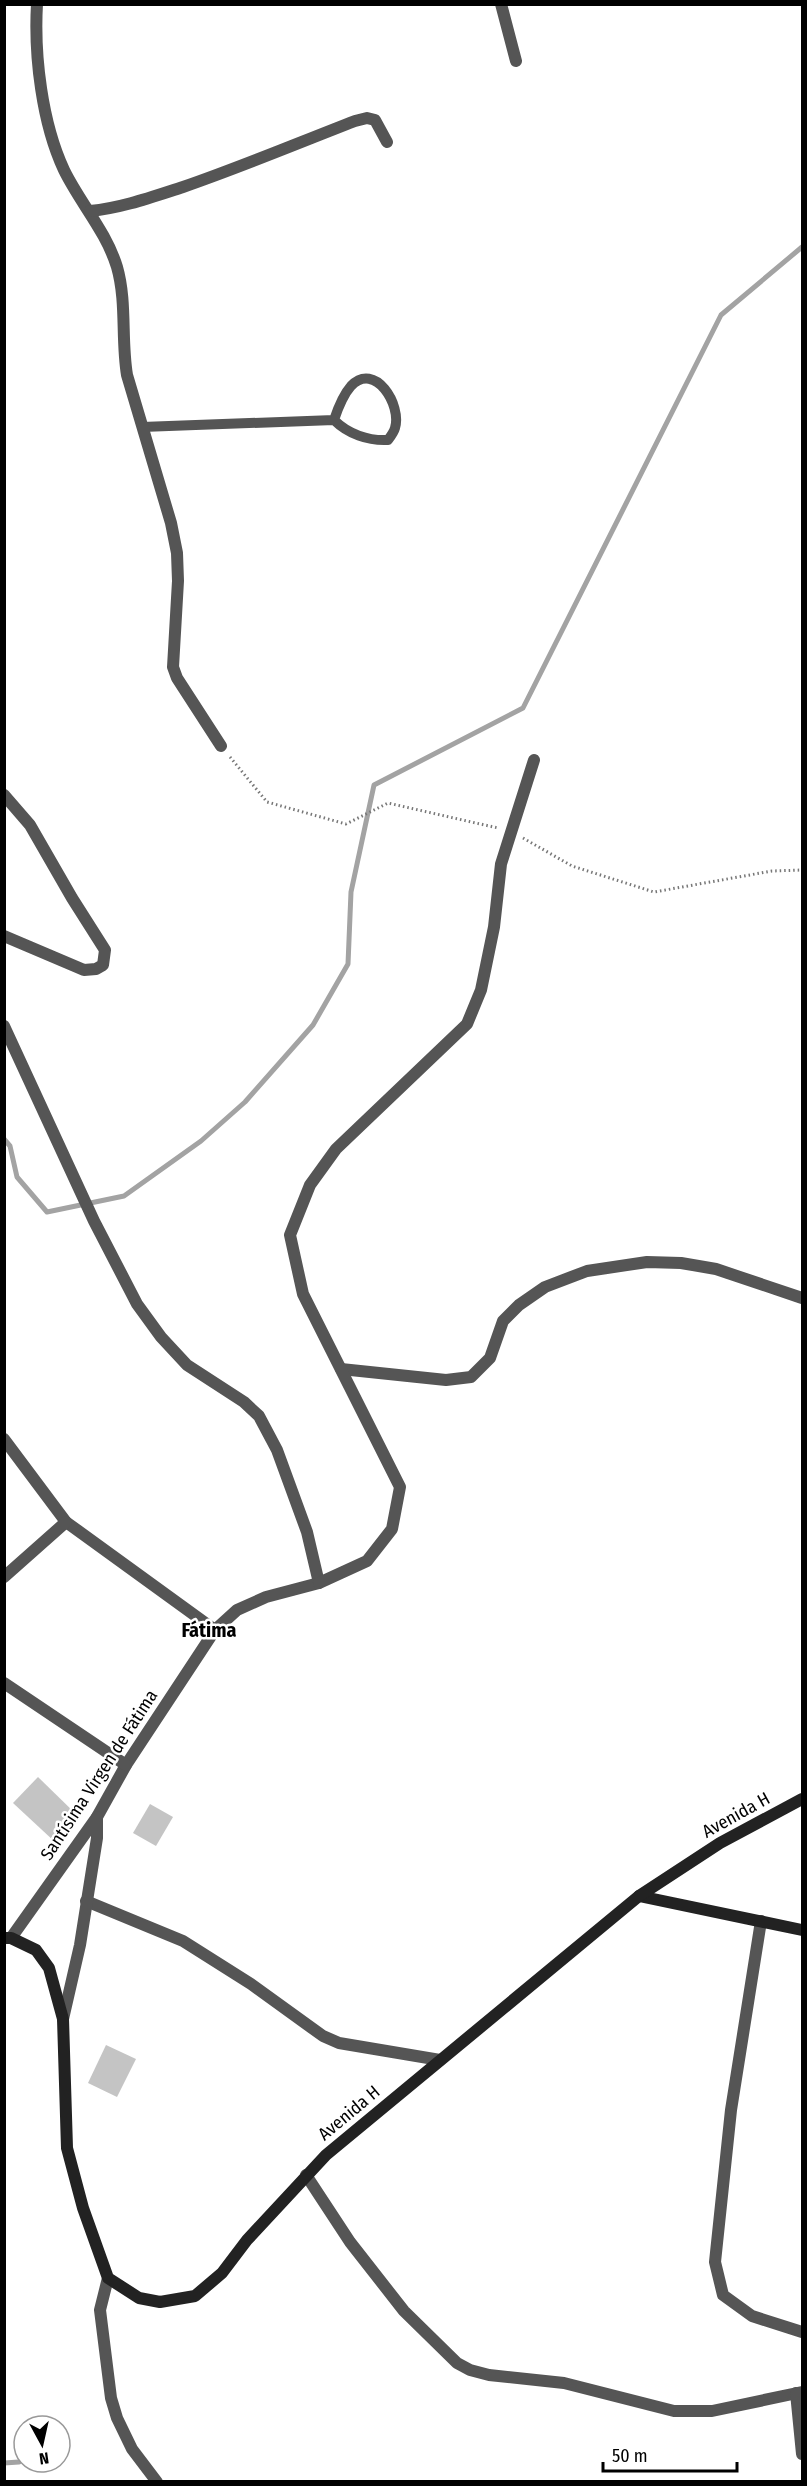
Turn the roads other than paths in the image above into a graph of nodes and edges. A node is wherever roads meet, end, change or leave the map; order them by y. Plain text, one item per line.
1 (37, 4) edge
2 (501, 4) edge
3 (516, 61) dead end
4 (387, 142) dead end
5 (90, 211) junction
6 (334, 420) junction
7 (142, 427) junction
8 (221, 746) road end
9 (534, 760) dead end
10 (4, 795) edge
11 (4, 936) edge
12 (4, 1026) edge
13 (802, 1298) edge
14 (341, 1369) junction
15 (4, 1439) edge
16 (66, 1522) junction
17 (4, 1577) edge
18 (319, 1583) junction
19 (215, 1630) junction
20 (4, 1683) edge
21 (126, 1764) junction
22 (802, 1799) edge
23 (97, 1817) junction
24 (639, 1896) junction
25 (86, 1901) junction
26 (761, 1921) junction
27 (802, 1930) edge
28 (8, 1938) edge
29 (63, 2019) junction
30 (440, 2060) junction
31 (306, 2175) junction
32 (108, 2278) junction
33 (802, 2332) edge
34 (799, 2393) edge
35 (802, 2454) edge
36 (157, 2481) edge

1 - 5 street
2 - 3 street
4 - 5 street
5 - 7 street
6 - 6 lane
6 - 7 lane
7 - 8 street
9 - 14 street, Santísima Virgen de Fátima
10 - 11 street
12 - 18 street
13 - 14 street
14 - 18 street, Santísima Virgen de Fátima
15 - 16 street
16 - 17 street
16 - 19 street
18 - 19 street, Santísima Virgen de Fátima
19 - 21 street, Santísima Virgen de Fátima
20 - 21 street
21 - 23 street, Santísima Virgen de Fátima
22 - 24 street, Avenida H
23 - 25 street
23 - 28 street, Santísima Virgen de Fátima
24 - 26 street
24 - 30 street, Avenida H
25 - 29 street
25 - 30 street
26 - 27 street
26 - 33 street
28 - 29 street
29 - 32 street
30 - 31 street, Avenida H
31 - 32 street, Avenida H
31 - 34 street
32 - 36 street
34 - 35 street

